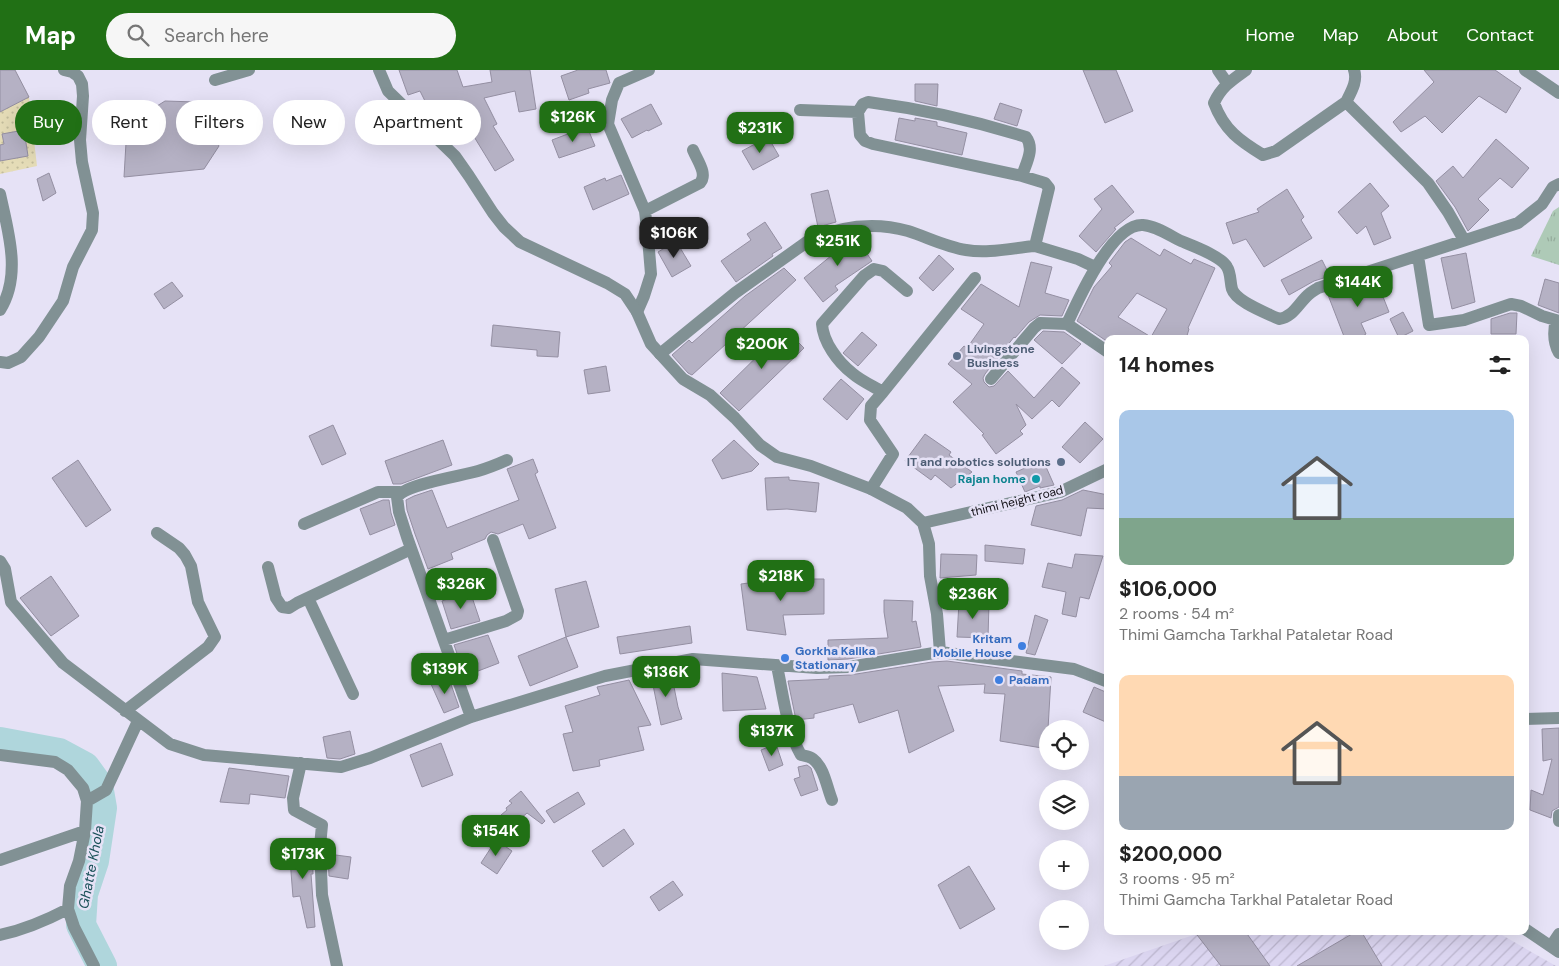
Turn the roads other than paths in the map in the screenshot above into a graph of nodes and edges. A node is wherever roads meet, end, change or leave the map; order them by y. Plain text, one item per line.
1 (64, 70) edge
2 (249, 70) edge
3 (379, 70) edge
4 (616, 70) edge
5 (648, 70) edge
6 (1218, 70) edge
7 (1246, 70) edge
8 (1354, 70) edge
9 (1525, 70) edge
10 (215, 80) dead end
11 (619, 83) junction
12 (1226, 83) junction
13 (1559, 93) edge
14 (1346, 102) junction
15 (800, 110) dead end
16 (858, 112) junction
17 (693, 150) dead end
18 (1022, 176) junction
19 (1559, 184) edge
20 (0, 194) edge
21 (645, 211) junction
22 (1464, 240) junction
23 (1035, 246) junction
24 (1418, 256) junction
25 (1095, 267) junction
26 (975, 278) dead end
27 (908, 291) dead end
28 (0, 310) edge
29 (636, 312) junction
30 (1557, 320) edge
31 (1067, 324) junction
32 (1104, 349) edge
33 (1559, 353) edge
34 (660, 354) junction
35 (0, 362) edge
36 (991, 379) dead end
37 (883, 392) junction
38 (507, 460) dead end
39 (1104, 471) edge
40 (872, 489) junction
41 (400, 492) junction
42 (924, 523) junction
43 (304, 524) dead end
44 (157, 534) dead end
45 (493, 540) dead end
46 (411, 549) junction
47 (0, 560) edge
48 (268, 567) dead end
49 (308, 598) junction
50 (444, 640) junction
51 (940, 652) junction
52 (778, 666) junction
53 (1104, 680) edge
54 (353, 694) dead end
55 (124, 711) junction
56 (471, 717) junction
57 (1559, 718) edge
58 (1529, 719) edge
59 (138, 721) junction
60 (0, 755) edge
61 (301, 763) junction
62 (832, 800) dead end
63 (86, 801) junction
64 (1559, 815) edge
65 (1559, 820) edge
66 (85, 831) junction
67 (0, 860) edge
68 (68, 909) junction
69 (1529, 932) edge
70 (1559, 934) edge
71 (0, 935) edge
72 (1555, 949) edge
73 (94, 966) edge
74 (337, 966) edge

1 - 35 street
2 - 10 street
3 - 29 street
4 - 11 street
5 - 11 street
6 - 12 street
7 - 12 street
8 - 14 street
9 - 13 street
11 - 21 street
12 - 14 street
14 - 22 street
15 - 16 street
16 - 18 street
16 - 18 street
17 - 21 street
18 - 23 street
19 - 22 street
20 - 28 street
21 - 29 street
22 - 24 street
23 - 25 street
23 - 34 street
24 - 25 street
24 - 30 street
25 - 31 street
26 - 37 street
27 - 37 street
29 - 34 street
30 - 33 street
31 - 32 street
31 - 36 street
34 - 40 street
37 - 40 street
38 - 41 street
39 - 42 street, thimi height road
40 - 42 street
41 - 43 street
41 - 46 street
42 - 51 street
44 - 55 street
45 - 50 street
46 - 49 street
46 - 50 street
47 - 55 street
48 - 49 street
49 - 54 street
50 - 56 street
51 - 52 street
51 - 53 street
52 - 56 street
52 - 62 street
55 - 59 street
56 - 61 street
57 - 58 street
59 - 61 street
59 - 63 street
60 - 63 street
61 - 74 street
63 - 66 street
64 - 65 street
66 - 67 street
66 - 68 street
68 - 71 street
68 - 73 street
69 - 72 street
70 - 72 street

